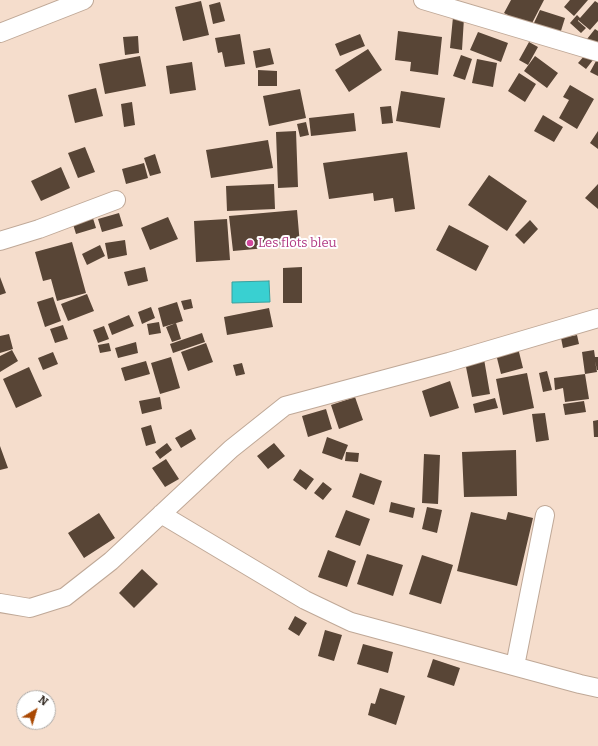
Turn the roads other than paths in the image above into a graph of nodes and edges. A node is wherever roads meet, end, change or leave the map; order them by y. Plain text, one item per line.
1 (84, 0) edge
2 (423, 0) edge
3 (0, 33) edge
4 (598, 52) edge
5 (116, 200) dead end
6 (0, 241) edge
7 (598, 318) edge
8 (161, 514) junction
9 (545, 514) dead end
10 (0, 603) edge
11 (515, 666) junction
12 (598, 688) edge

1 - 3 street
2 - 4 street
5 - 6 street
7 - 8 street
8 - 10 street
8 - 11 street
9 - 11 street
11 - 12 street

